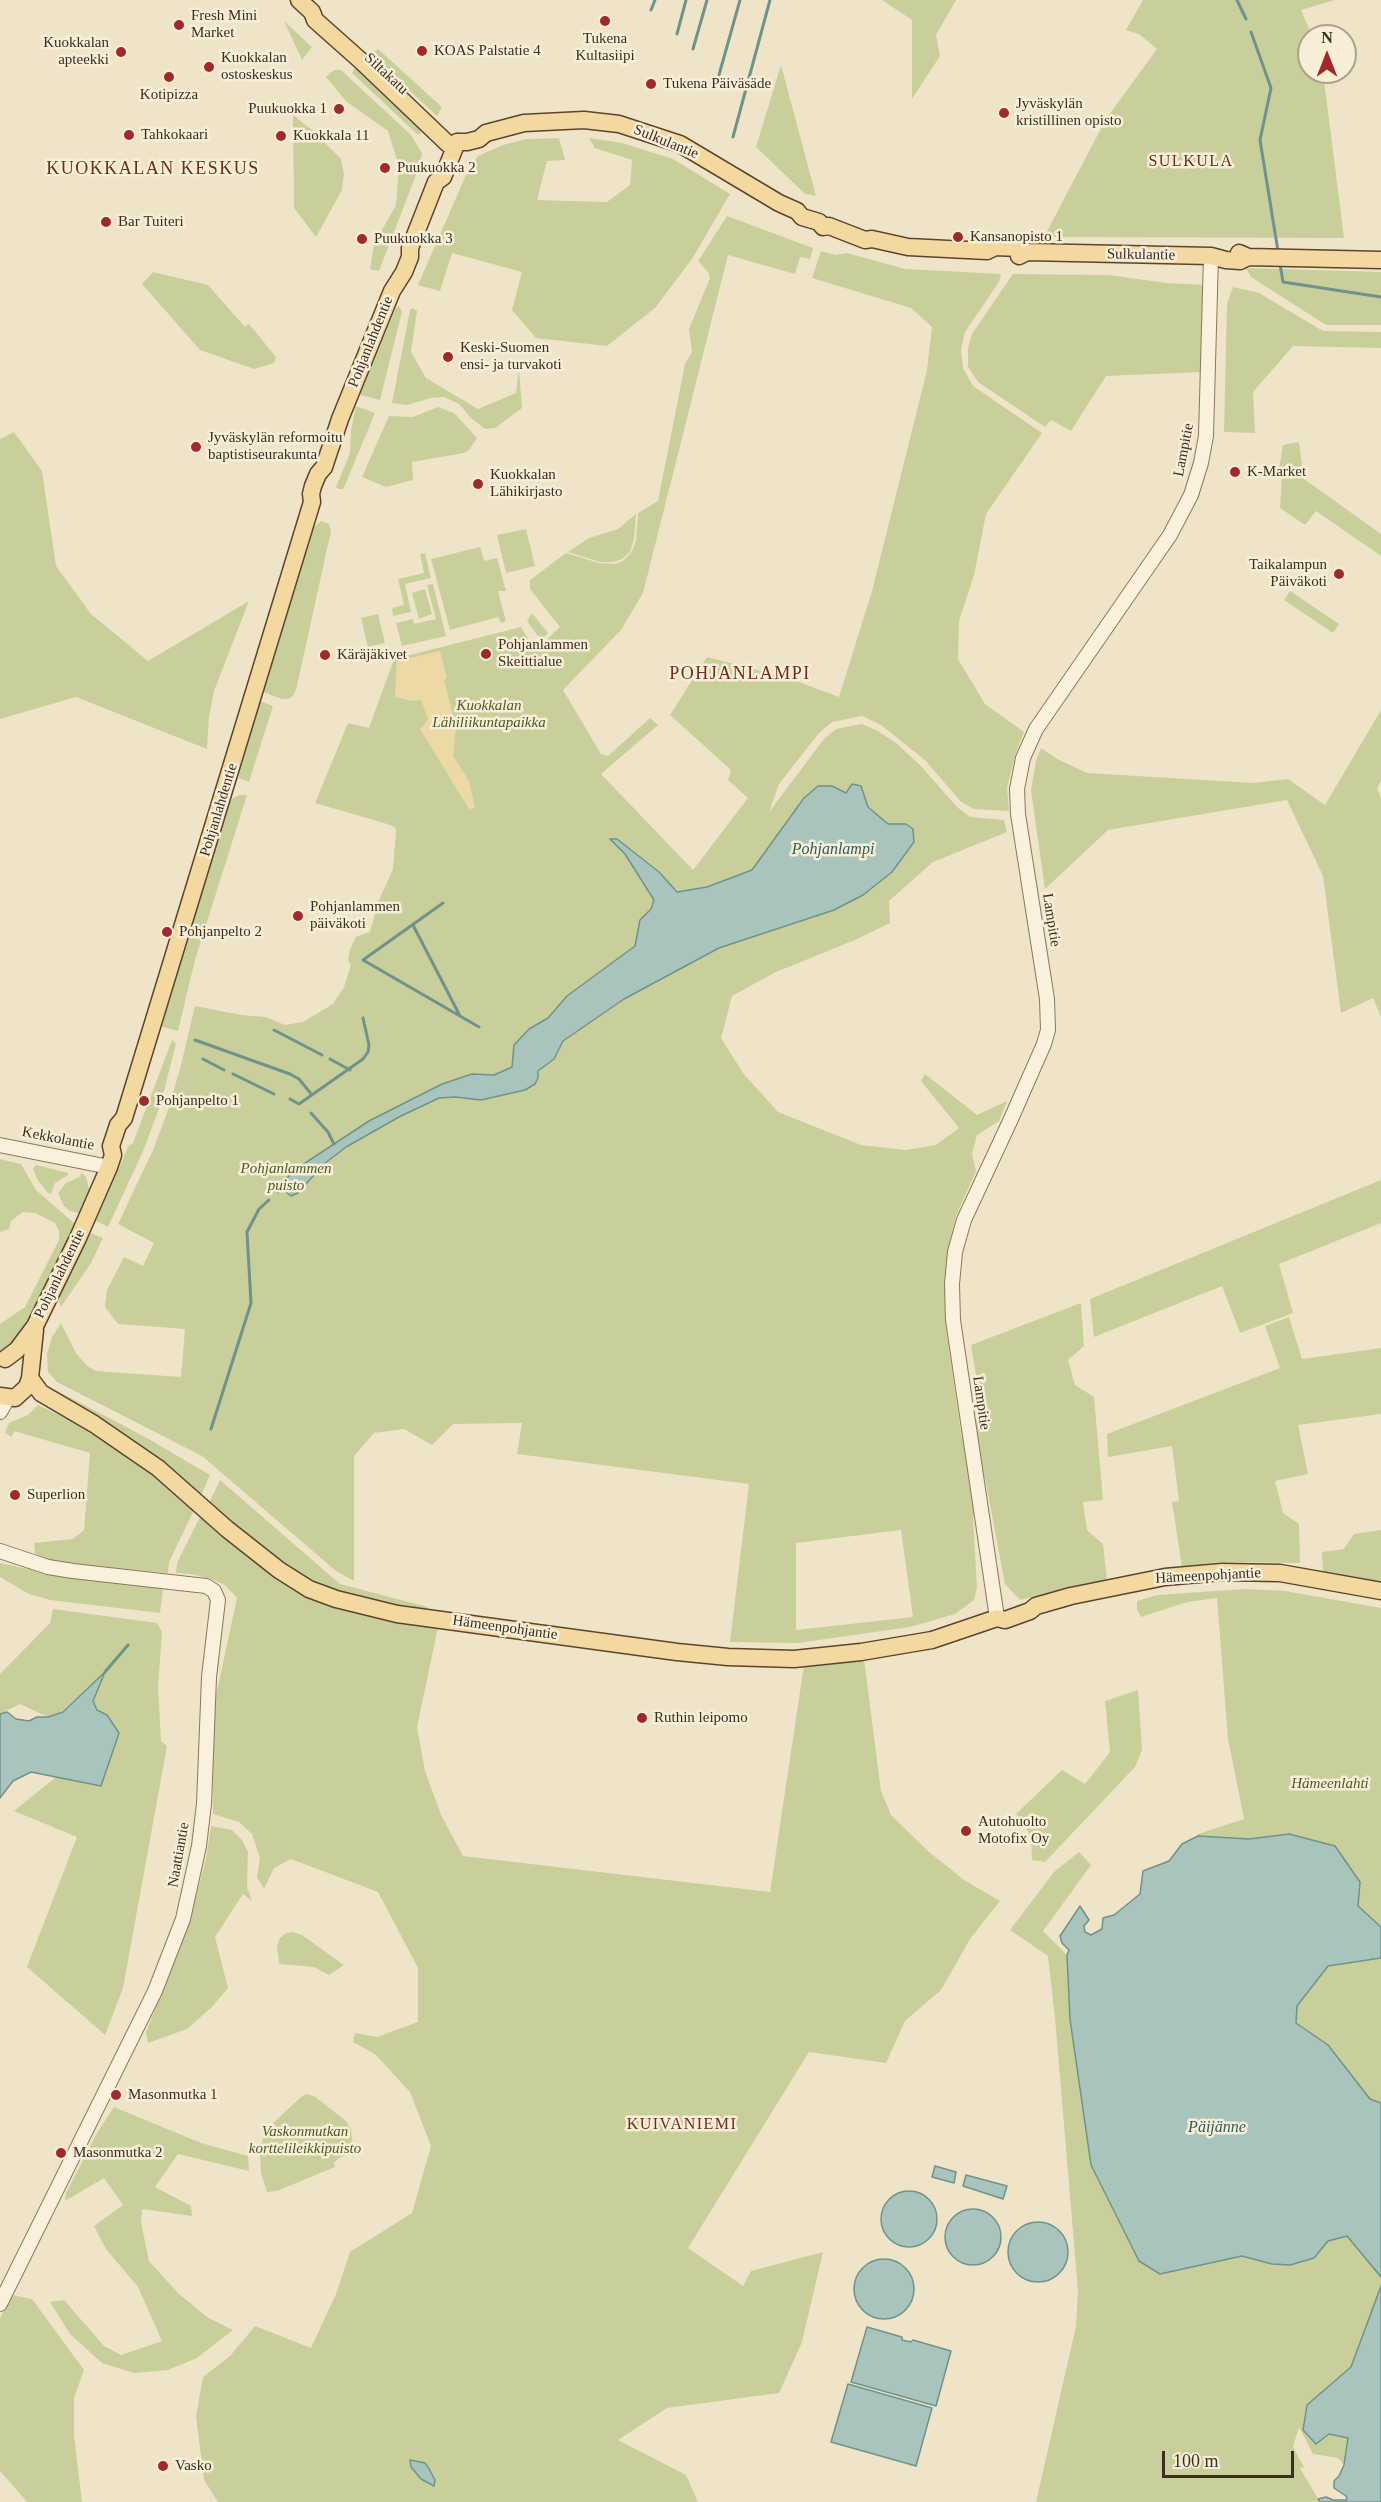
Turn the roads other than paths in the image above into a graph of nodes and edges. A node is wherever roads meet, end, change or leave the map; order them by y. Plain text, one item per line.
1 (299, 0) edge
2 (452, 143) junction
3 (1214, 256) junction
4 (1381, 260) edge
5 (0, 1144) edge
6 (111, 1161) junction
7 (35, 1326) junction
8 (1, 1360) edge
9 (29, 1374) junction
10 (6, 1401) edge
11 (71, 1411) junction
12 (0, 1551) edge
13 (1381, 1591) edge
14 (997, 1618) junction
15 (0, 2304) edge

1 - 2 main road, Siltakatu
2 - 3 main road, Sulkulantie
2 - 6 main road, Pohjanlahdentie
3 - 4 main road, Sulkulantie
3 - 14 street, Lampitie
5 - 6 street, Kekkolantie
6 - 7 main road, Pohjanlahdentie
7 - 8 main road, Pohjanlahdentie
7 - 9 main road, Pohjanlahdentie
8 - 9 main road, Hämeenpohjantie
9 - 10 main road
9 - 11 main road, Hämeenpohjantie
10 - 11 main road, Hämeenpohjantie
11 - 14 main road, Hämeenpohjantie
12 - 15 street, Naattiantie
13 - 14 main road, Hämeenpohjantie

